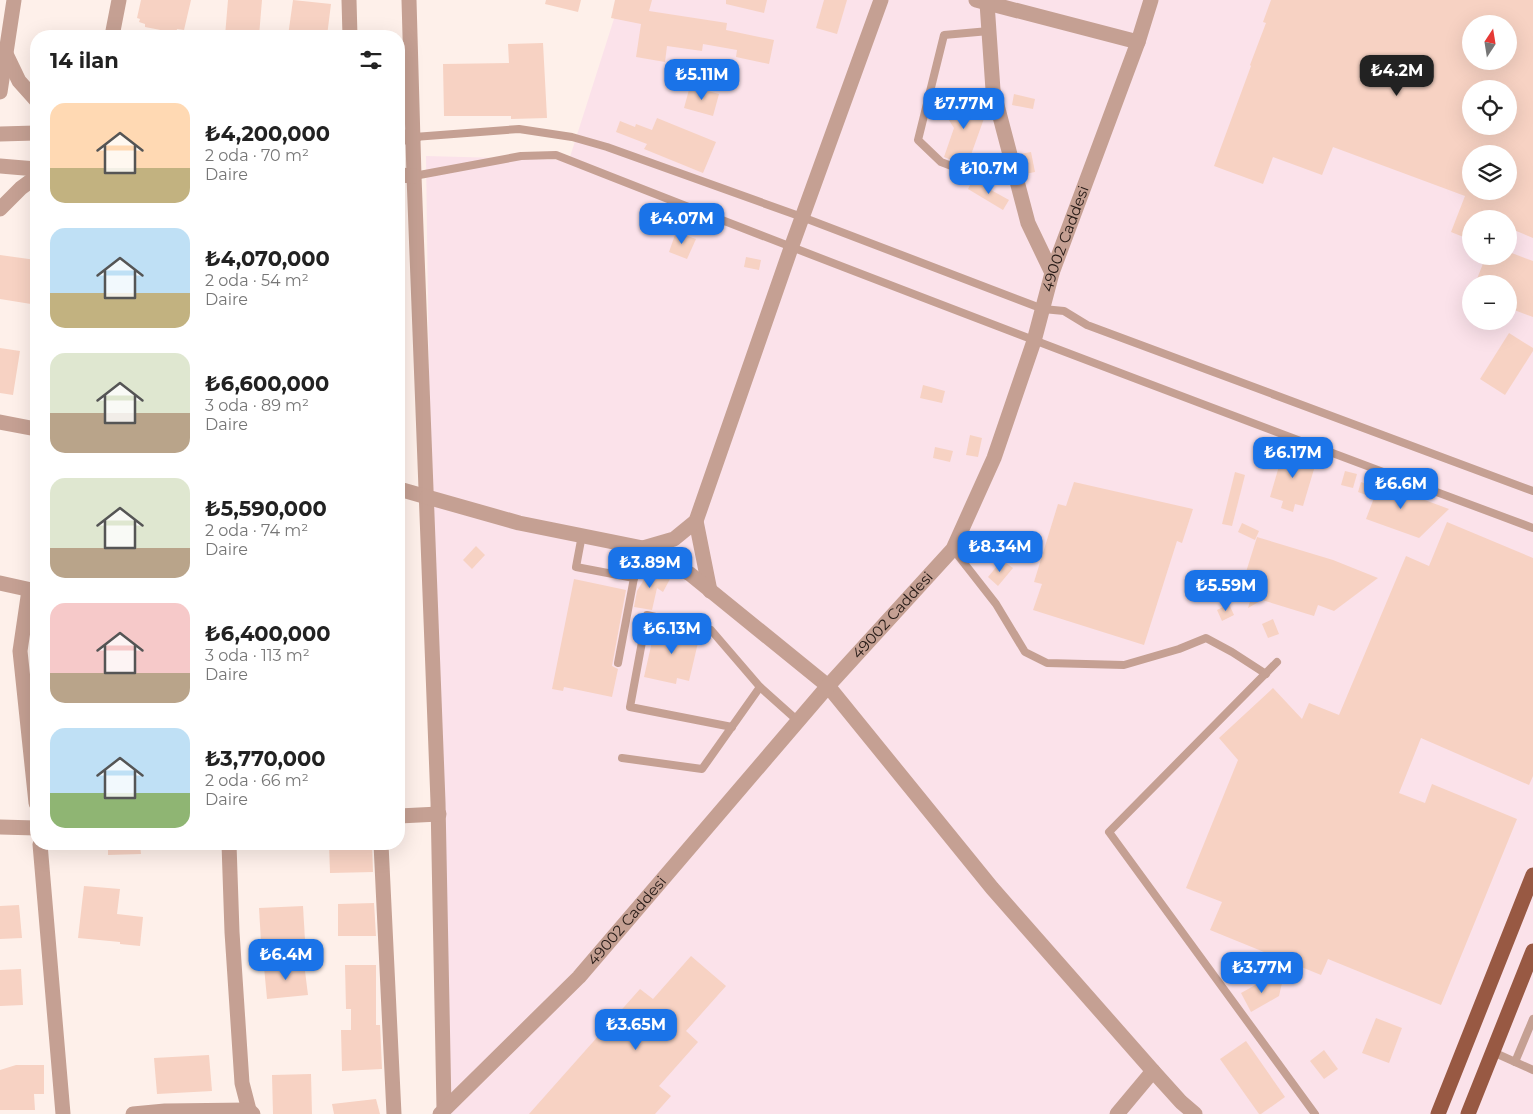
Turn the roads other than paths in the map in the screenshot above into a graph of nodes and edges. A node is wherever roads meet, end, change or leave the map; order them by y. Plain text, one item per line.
1 (14, 0) edge
2 (119, 0) edge
3 (349, 0) edge
4 (409, 0) edge
5 (881, 0) edge
6 (1151, 0) edge
7 (982, 1) edge
8 (113, 30) edge
9 (350, 30) edge
10 (989, 31) junction
11 (1138, 42) junction
12 (6, 54) junction
13 (0, 92) edge
14 (30, 93) edge
15 (30, 133) edge
16 (0, 134) edge
17 (406, 137) edge
18 (0, 166) edge
19 (30, 168) edge
20 (406, 175) edge
21 (1015, 175) junction
22 (30, 181) edge
23 (0, 209) edge
24 (802, 217) junction
25 (791, 248) junction
26 (1052, 273) junction
27 (1043, 309) junction
28 (1034, 342) junction
29 (0, 422) edge
30 (30, 428) edge
31 (405, 490) edge
32 (1533, 491) edge
33 (427, 498) junction
34 (696, 522) junction
35 (1533, 528) edge
36 (582, 535) junction
37 (643, 548) junction
38 (952, 550) junction
39 (634, 578) junction
40 (0, 583) edge
41 (30, 590) edge
42 (710, 590) junction
43 (30, 605) edge
44 (1278, 662) dead end
45 (618, 663) dead end
46 (1266, 674) junction
47 (828, 686) junction
48 (760, 687) junction
49 (798, 721) junction
50 (732, 727) junction
51 (30, 746) edge
52 (622, 758) dead end
53 (438, 814) junction
54 (405, 816) edge
55 (0, 827) edge
56 (30, 828) edge
57 (41, 850) edge
58 (229, 850) edge
59 (381, 850) edge
60 (1533, 875) edge
61 (1533, 951) edge
62 (1533, 1019) edge
63 (1493, 1052) junction
64 (1514, 1062) junction
65 (1533, 1070) edge
66 (1153, 1071) junction
67 (442, 1111) edge
68 (251, 1112) edge
69 (63, 1114) edge
70 (133, 1114) edge
71 (394, 1114) edge
72 (1117, 1114) edge
73 (1195, 1114) edge
74 (1315, 1114) edge
75 (1438, 1114) edge
76 (1468, 1114) edge

1 - 12 street
2 - 8 street
3 - 9 street
4 - 17 street
5 - 24 street
6 - 11 street, 49002 Caddesi
7 - 10 street
7 - 11 street
10 - 21 street
10 - 21 lane
11 - 26 street, 49002 Caddesi
12 - 13 street
12 - 14 street
15 - 16 street
17 - 20 street
17 - 24 lane
18 - 19 street
20 - 25 lane
20 - 33 street
21 - 26 street
22 - 23 street
24 - 25 street
24 - 27 lane
25 - 28 lane
25 - 34 street
26 - 27 street, 49002 Caddesi
27 - 28 street, 49002 Caddesi
27 - 32 lane
28 - 35 lane
28 - 38 street, 49002 Caddesi
29 - 30 street
31 - 33 street
33 - 36 street
33 - 53 street
34 - 37 street
34 - 42 street
36 - 37 street
36 - 39 lane
37 - 39 lane
37 - 42 street
38 - 46 lane
38 - 47 street, 49002 Caddesi
39 - 45 lane
40 - 41 street
42 - 47 street
43 - 51 street
44 - 46 lane
46 - 74 lane
47 - 49 street, 49002 Caddesi
47 - 66 street
48 - 49 lane
48 - 50 lane
48 - 50 lane
49 - 67 street, 49002 Caddesi
50 - 52 lane
53 - 54 street
53 - 67 street
55 - 56 street
57 - 69 street
58 - 68 street
59 - 71 street
60 - 75 main road
61 - 63 main road
62 - 64 lane
63 - 64 lane
63 - 76 main road
64 - 65 lane
66 - 72 street
66 - 73 street
68 - 70 street

